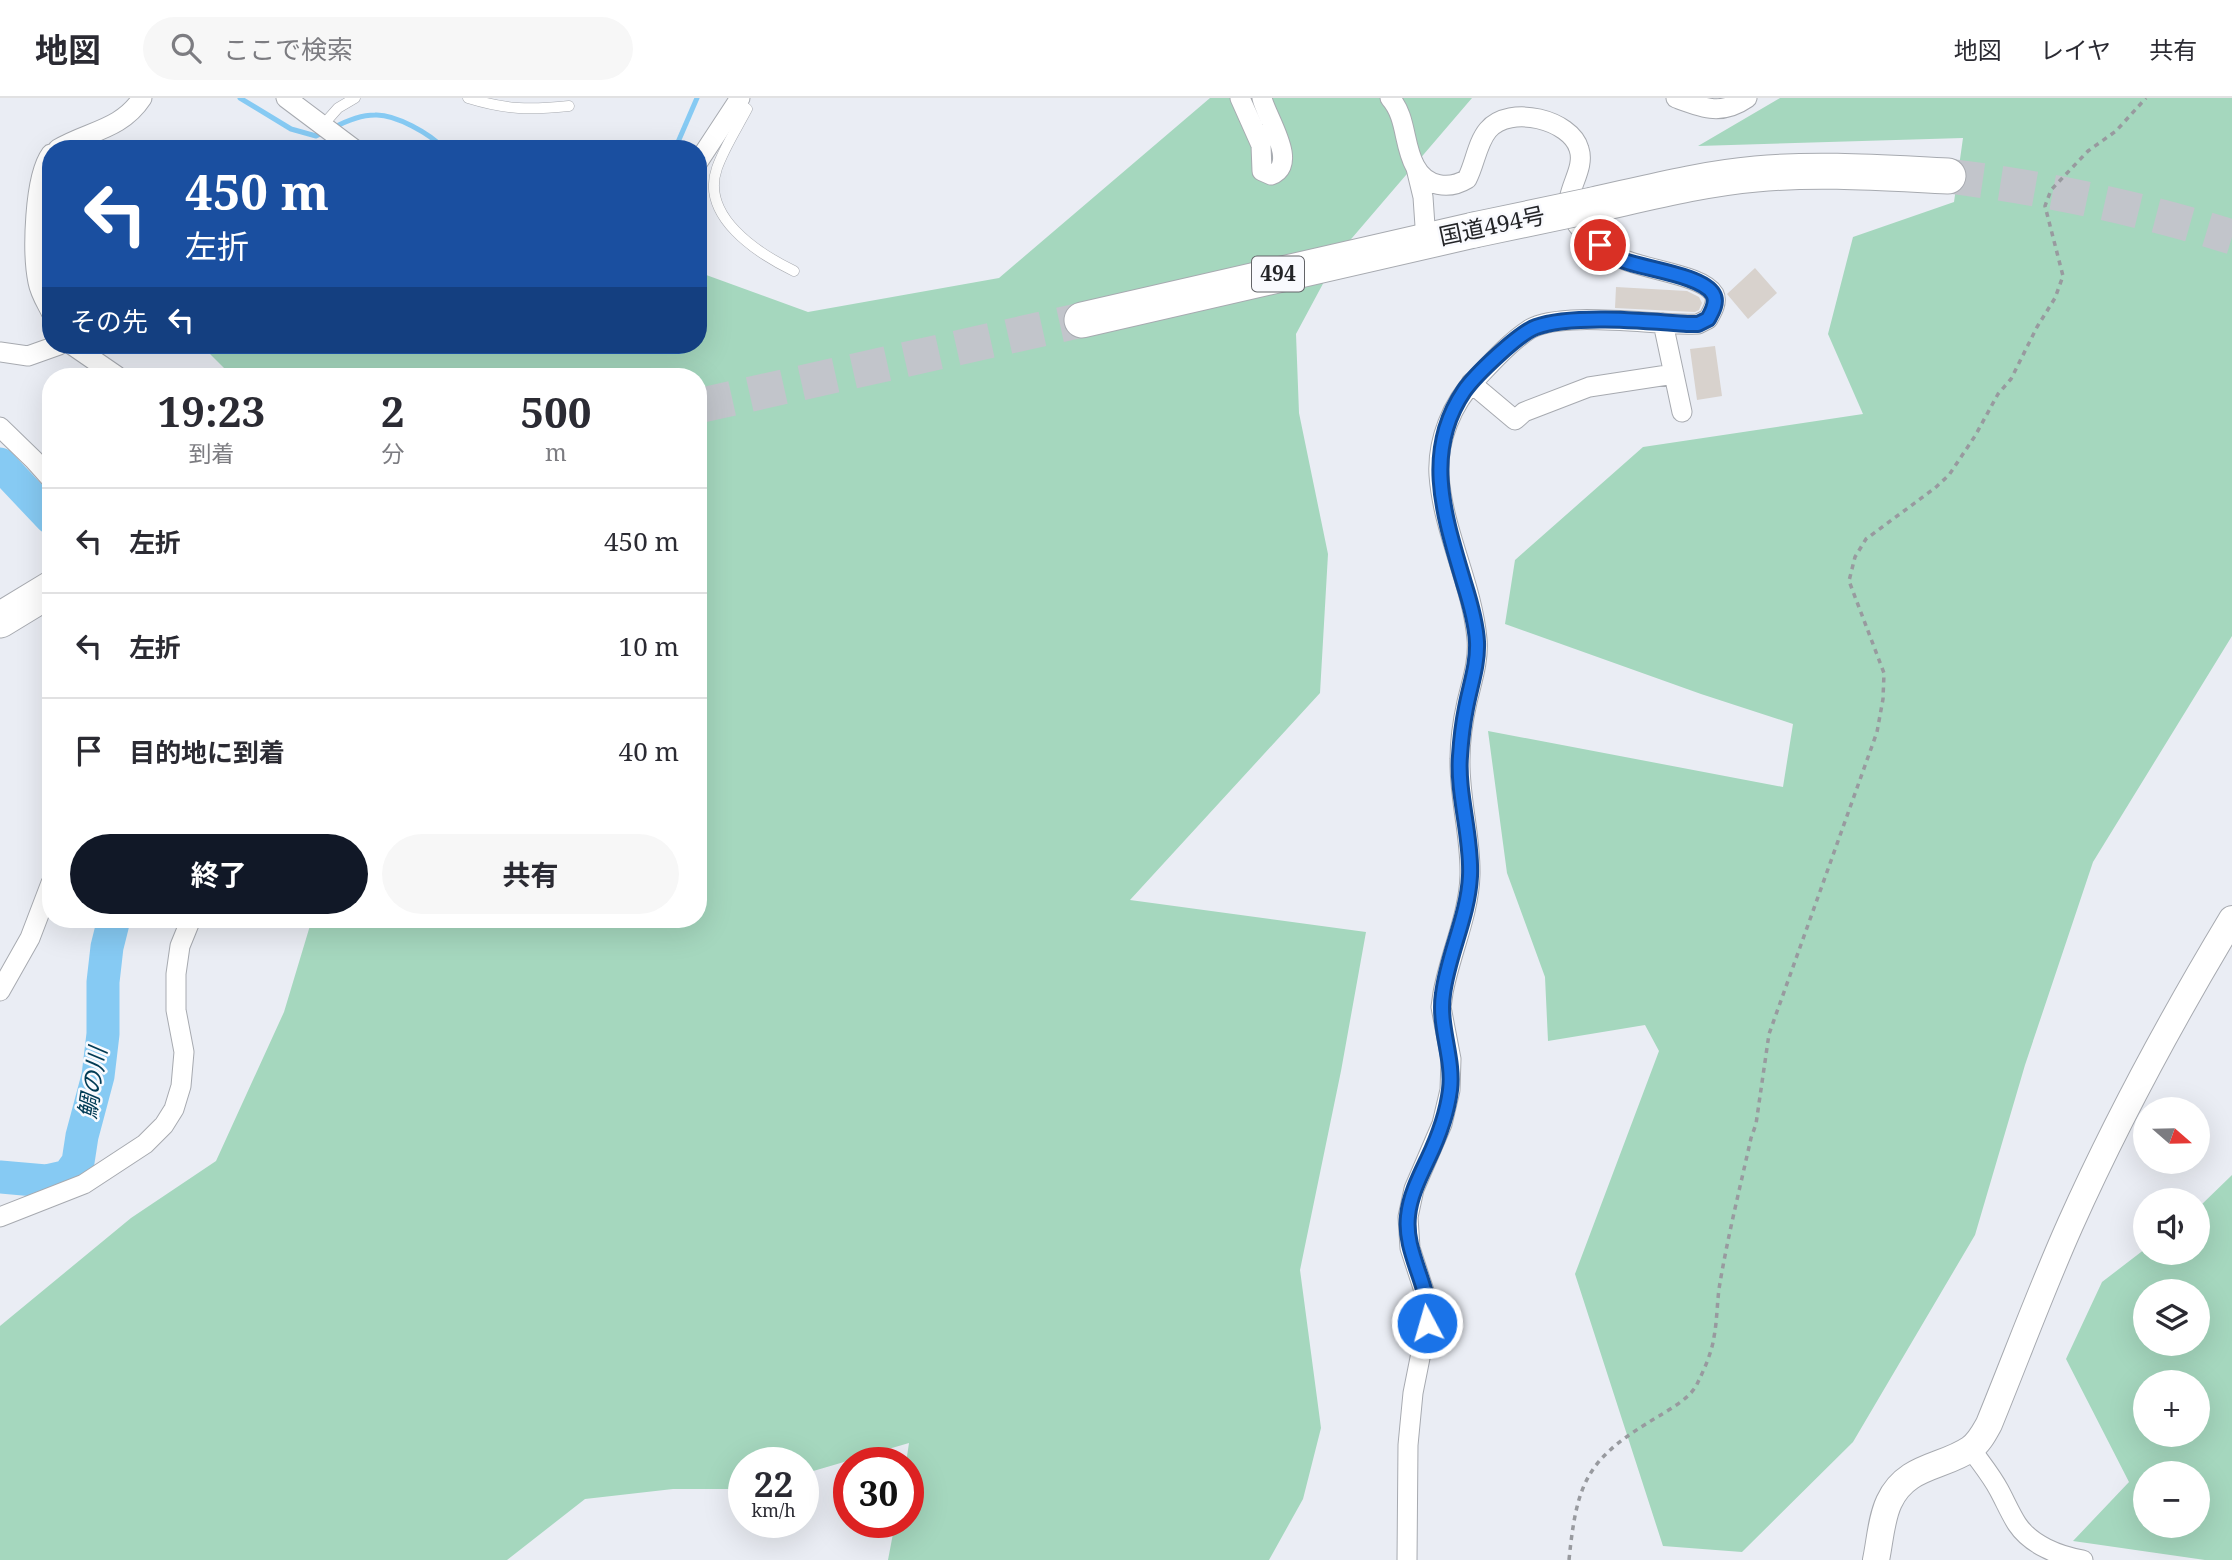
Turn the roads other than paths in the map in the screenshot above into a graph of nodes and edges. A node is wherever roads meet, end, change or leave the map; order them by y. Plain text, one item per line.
1 (142, 98) edge
2 (286, 98) edge
3 (355, 98) edge
4 (468, 98) edge
5 (1240, 98) edge
6 (1262, 98) edge
7 (1390, 98) edge
8 (1676, 98) edge
9 (1747, 98) edge
10 (739, 100) edge
11 (569, 106) dead end
12 (323, 125) junction
13 (79, 140) edge
14 (342, 140) edge
15 (707, 148) edge
16 (1415, 167) junction
17 (42, 170) edge
18 (1948, 176) tunnel mouth
19 (1428, 240) junction
20 (794, 271) dead end
21 (42, 295) edge
22 (1082, 320) tunnel mouth
23 (1663, 323) junction
24 (42, 351) edge
25 (0, 352) edge
26 (85, 354) edge
27 (105, 368) edge
28 (1674, 374) junction
29 (1471, 383) junction
30 (1682, 412) dead end
31 (0, 427) edge
32 (42, 469) edge
33 (42, 907) edge
34 (2232, 919) edge
35 (185, 928) edge
36 (0, 991) edge
37 (0, 1217) edge
38 (1971, 1449) junction
39 (1407, 1560) edge
40 (1876, 1560) edge
41 (2083, 1560) edge

1 - 13 street
2 - 12 street
3 - 12 lane
4 - 11 lane
5 - 6 street
7 - 16 street
8 - 9 street
10 - 15 street
10 - 20 lane
12 - 14 street
16 - 19 street
16 - 23 street
17 - 21 street
18 - 19 highway, 国道494号 / 494, bridge
19 - 22 highway, 国道494号 / 494
23 - 28 street
23 - 29 street
24 - 25 street
26 - 27 street
28 - 29 street
28 - 30 street
29 - 39 street
31 - 32 street
33 - 36 street
34 - 38 street
35 - 37 street
38 - 40 street
38 - 41 street

